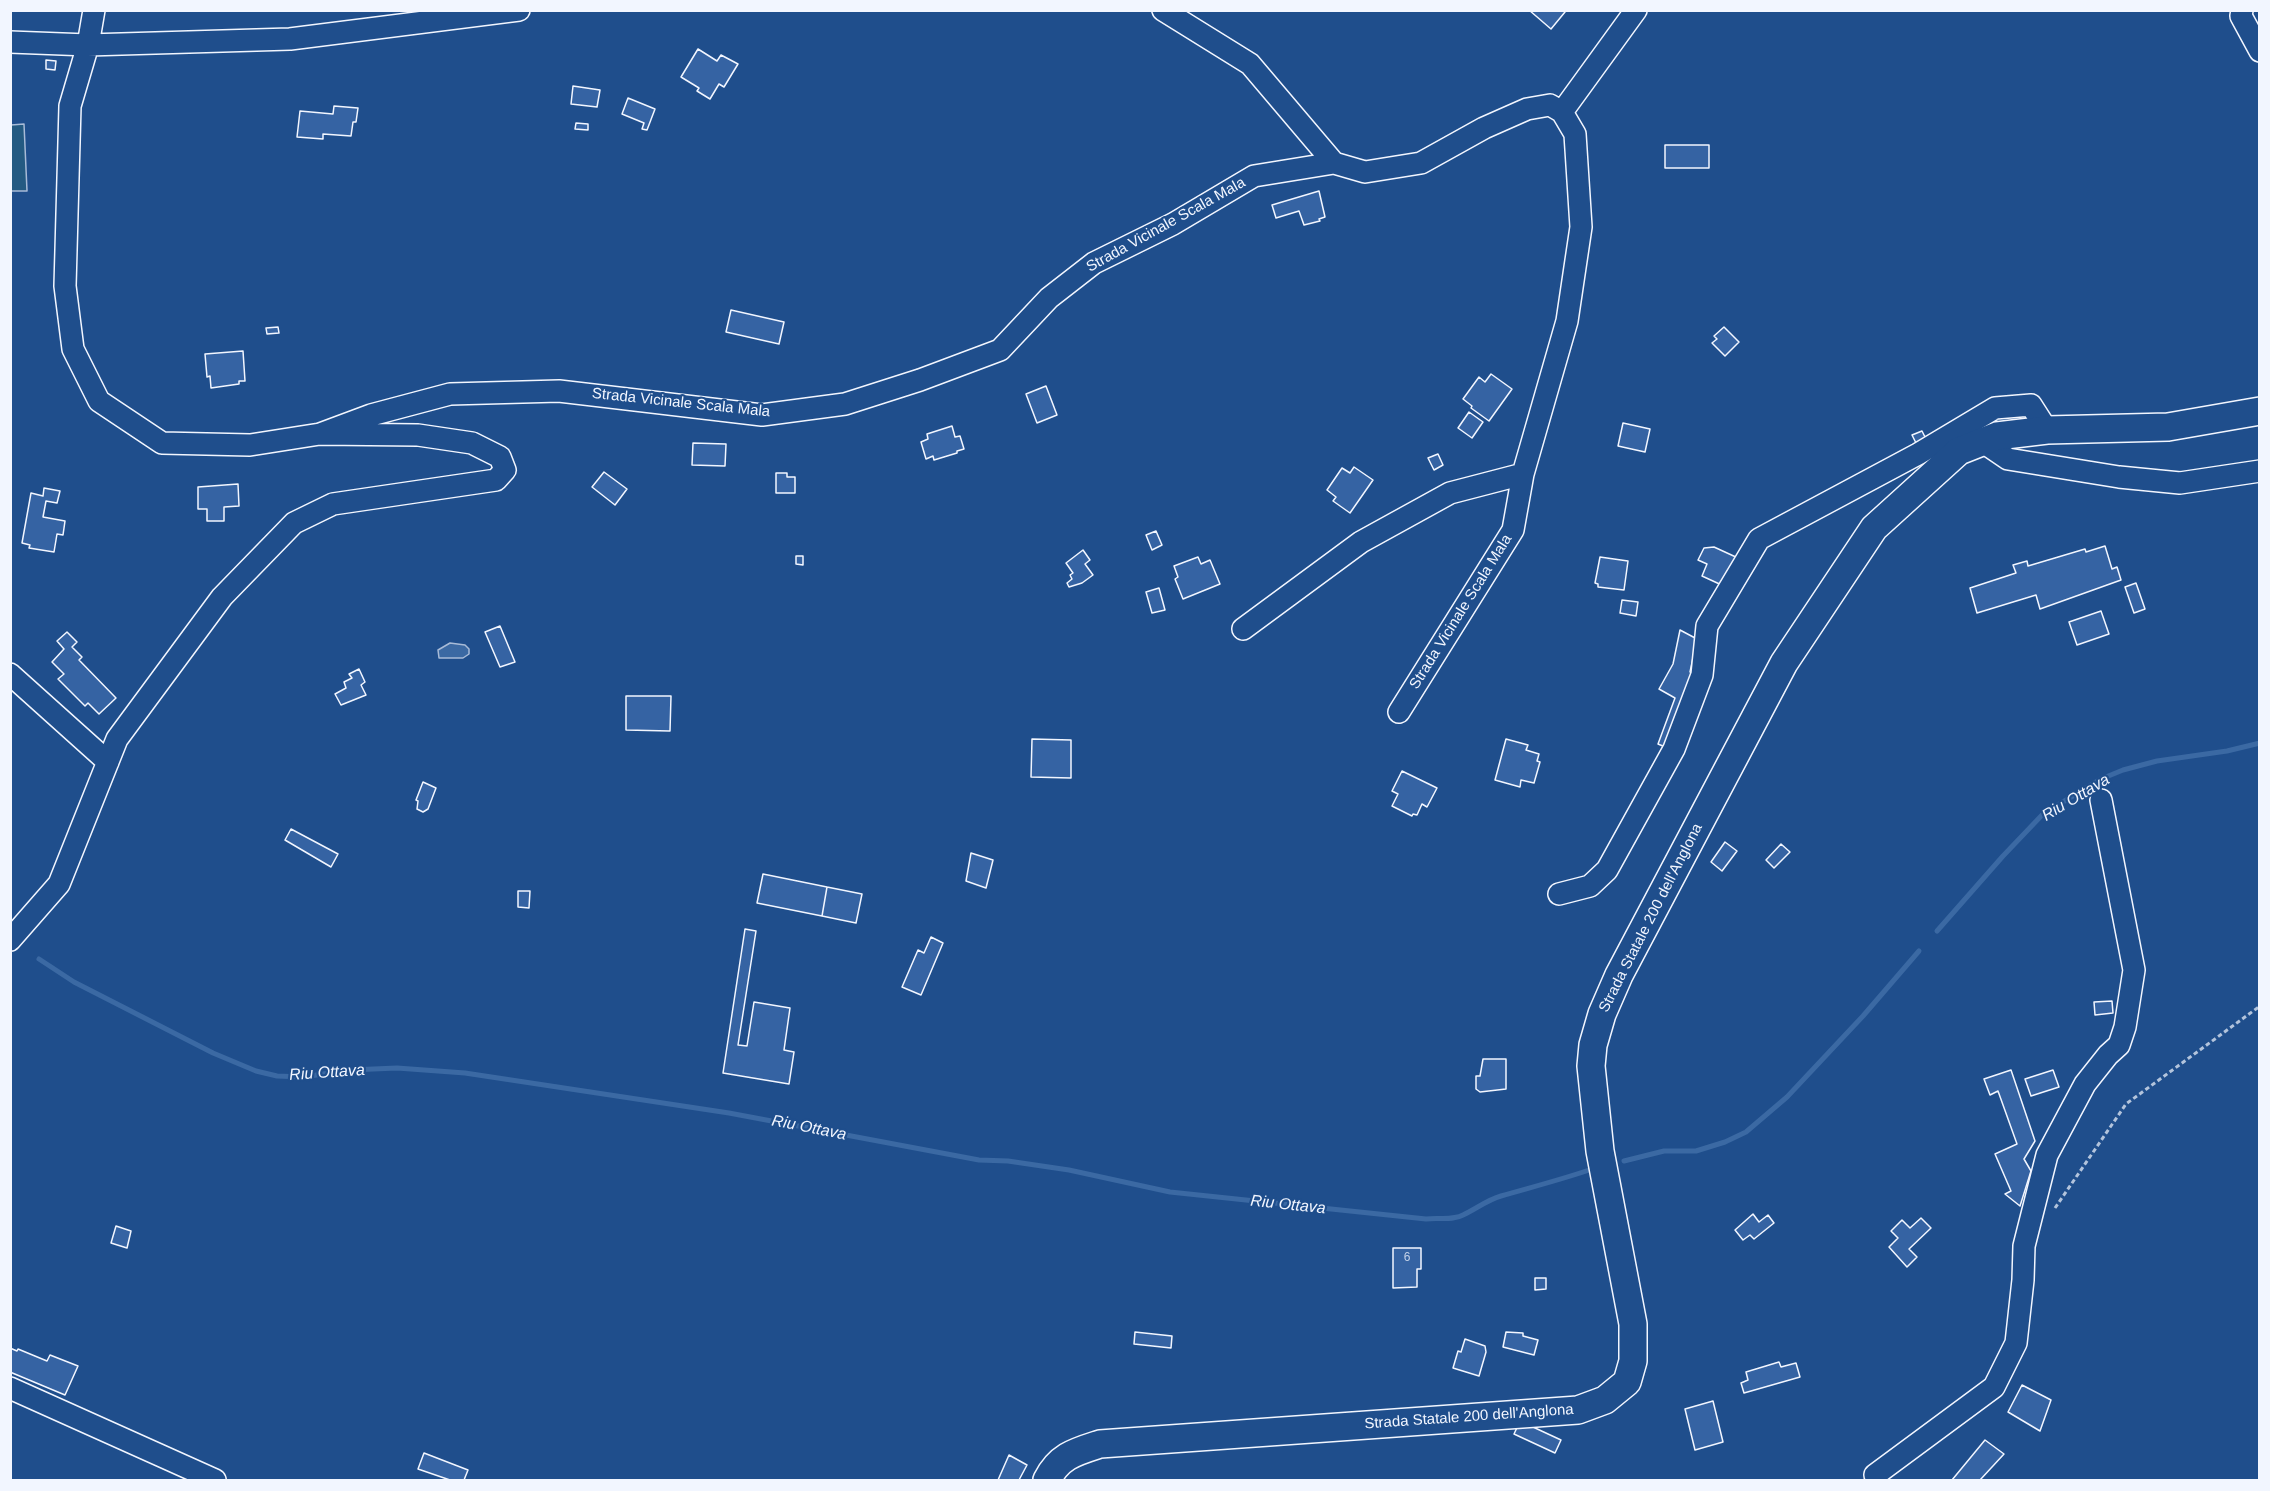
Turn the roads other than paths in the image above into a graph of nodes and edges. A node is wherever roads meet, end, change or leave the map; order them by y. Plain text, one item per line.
1 (94, 10) edge
2 (519, 10) edge
3 (1163, 10) edge
4 (1635, 10) edge
5 (2242, 10) edge
6 (10, 42) edge
7 (88, 45) junction
8 (2259, 51) edge
9 (1562, 112) junction
10 (1334, 164) junction
11 (2259, 411) edge
12 (2047, 430) junction
13 (320, 434) junction
14 (1983, 442) junction
15 (2259, 471) edge
16 (1523, 474) junction
17 (1242, 629) dead end
18 (10, 675) edge
19 (1399, 712) dead end
20 (108, 762) junction
21 (2102, 800) dead end
22 (1559, 894) dead end
23 (10, 940) edge
24 (10, 1388) edge
25 (1875, 1475) dead end
26 (215, 1480) edge
27 (1047, 1480) edge

1 - 7 street
2 - 7 street
3 - 10 street
4 - 9 street
5 - 8 street
6 - 7 street
7 - 13 street
9 - 10 street, Strada Vicinale Scala Mala
9 - 16 street, Strada Vicinale Scala Mala
10 - 13 street, Strada Vicinale Scala Mala
11 - 12 main road, Strada Statale 200 dell'Anglona
12 - 14 main road, Strada Statale 200 dell'Anglona
12 - 22 street
13 - 20 street
14 - 15 street
14 - 27 main road, Strada Statale 200 dell'Anglona
16 - 17 street
16 - 19 street, Strada Vicinale Scala Mala
18 - 20 street
20 - 23 street
21 - 25 street
24 - 26 street

